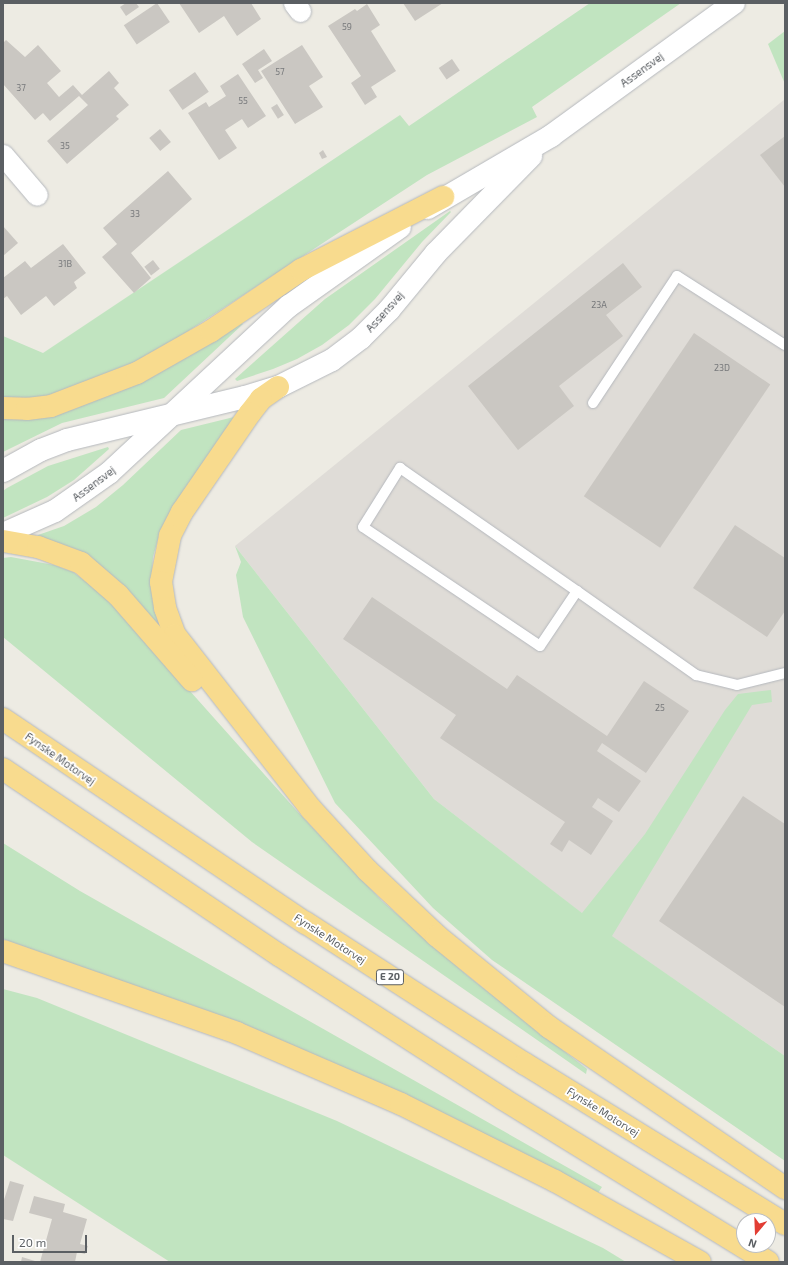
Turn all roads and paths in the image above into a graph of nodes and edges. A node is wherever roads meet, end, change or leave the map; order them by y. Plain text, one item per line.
1 (734, 3) edge
2 (551, 136) junction
3 (3, 155) edge
4 (37, 195) dead end
5 (443, 197) junction
6 (785, 346) edge
7 (278, 387) junction
8 (593, 403) dead end
9 (3, 408) edge
10 (172, 414) junction
11 (3, 471) edge
12 (3, 534) edge
13 (3, 541) edge
14 (577, 591) junction
15 (785, 673) edge
16 (3, 720) edge
17 (3, 770) edge
18 (286, 779) junction
19 (3, 951) edge
20 (3, 955) edge
21 (60, 970) junction
22 (785, 1188) edge
23 (785, 1224) edge
24 (700, 1262) edge
25 (768, 1262) edge

1 - 2 main road, Assensvej
2 - 5 main road, Assensvej
2 - 7 main road, Assensvej
3 - 4 street
5 - 9 highway
5 - 10 main road, Assensvej
6 - 8 lane
7 - 10 main road, Assensvej
7 - 18 highway
10 - 11 main road, Assensvej
10 - 12 main road, Assensvej
13 - 18 highway
14 - 14 lane
14 - 15 lane
16 - 23 highway, Fynske Motorvej / E 20
17 - 25 highway
18 - 22 highway
19 - 21 highway
20 - 21 highway
21 - 24 highway

